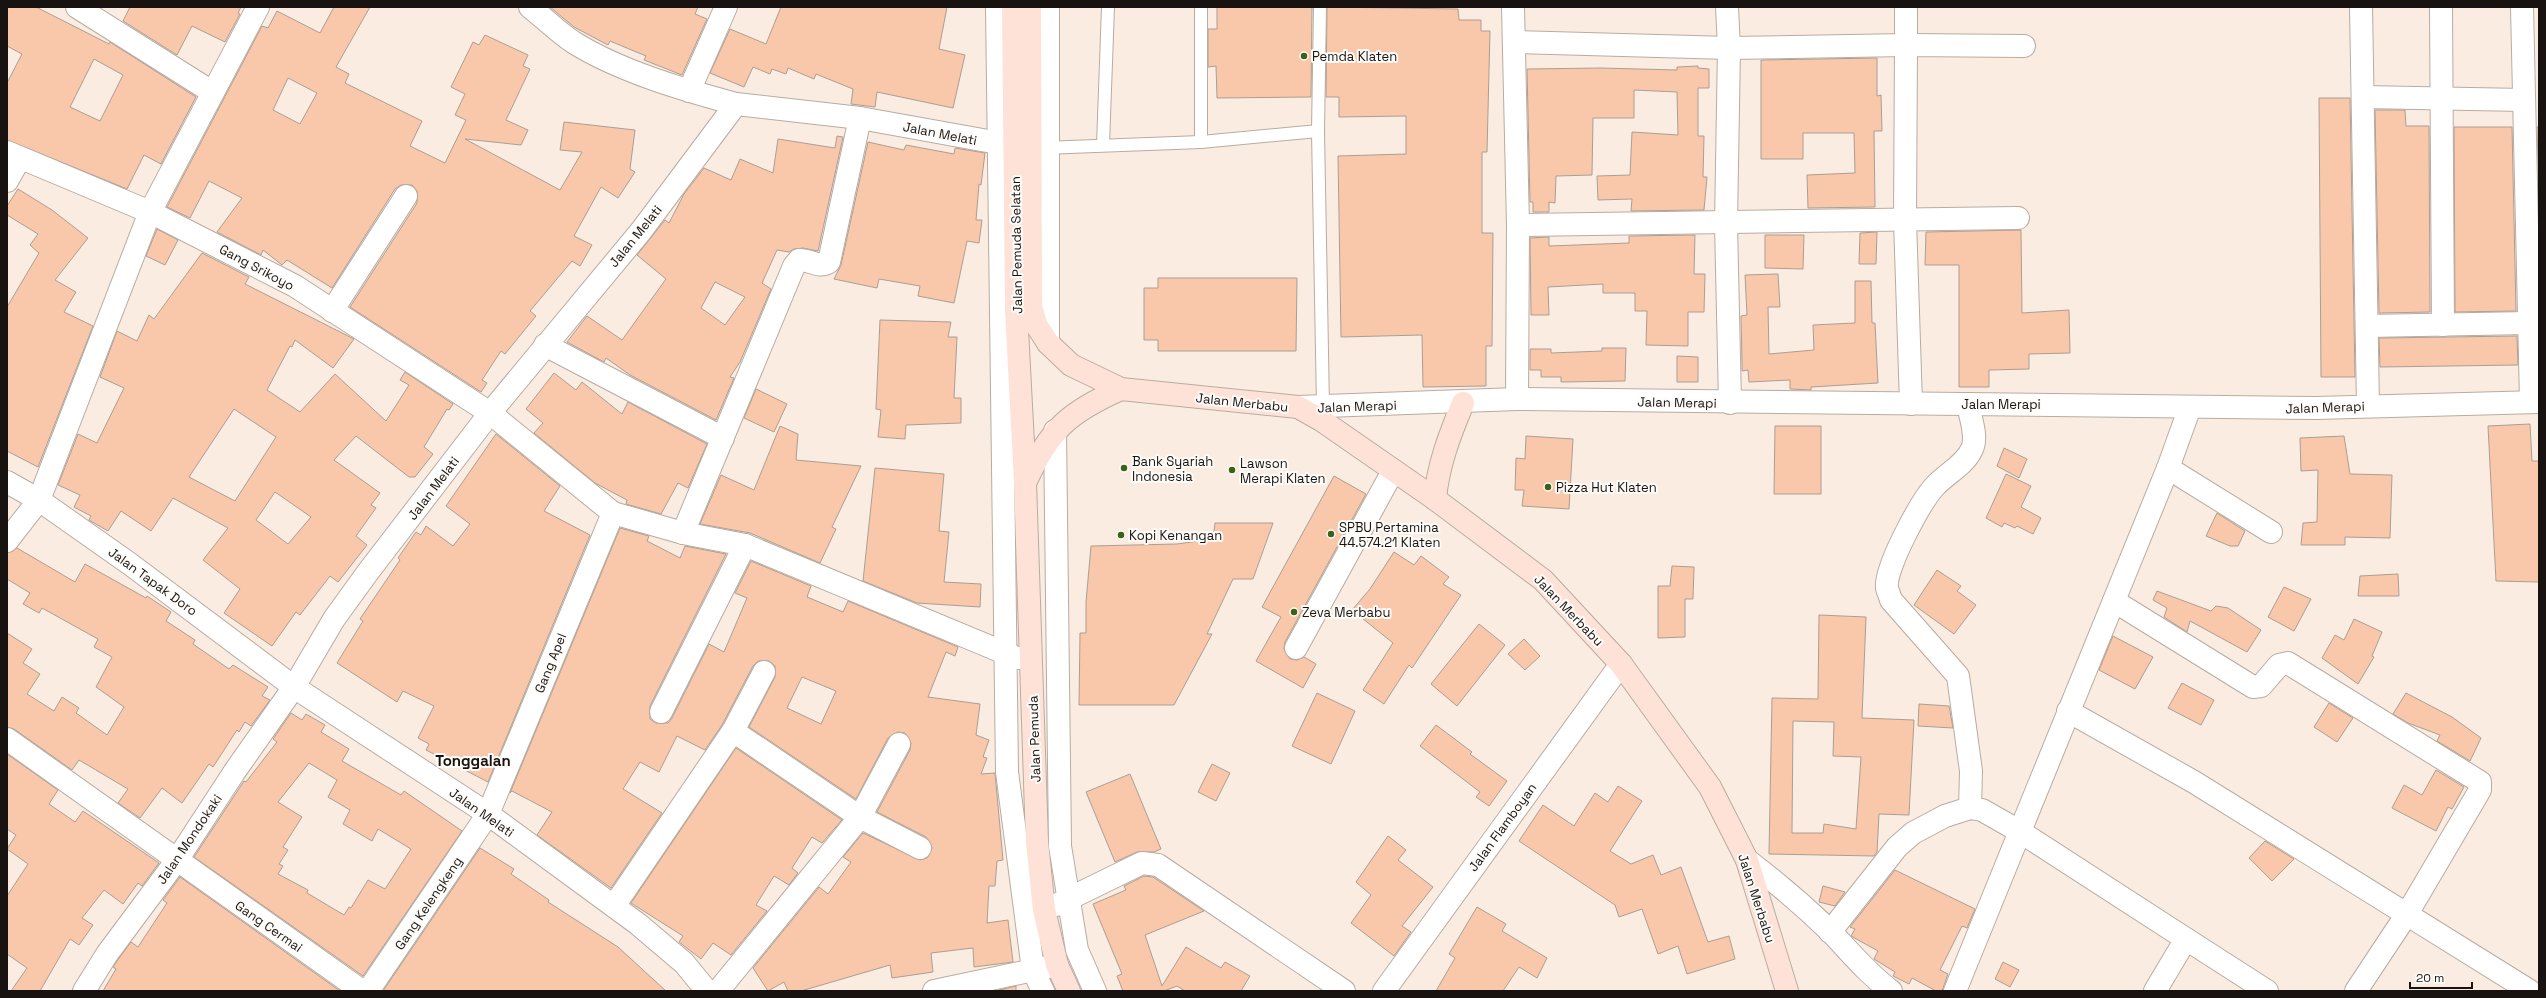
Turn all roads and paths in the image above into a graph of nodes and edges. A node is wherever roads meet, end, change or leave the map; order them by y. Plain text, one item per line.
1 (77, 7) edge
2 (258, 7) edge
3 (530, 7) edge
4 (726, 7) edge
5 (997, 7) edge
6 (1013, 7) edge
7 (1030, 7) edge
8 (1048, 7) edge
9 (1108, 7) edge
10 (1201, 7) edge
11 (1320, 7) edge
12 (1514, 7) edge
13 (1727, 7) edge
14 (1906, 7) edge
15 (2361, 7) edge
16 (2441, 7) edge
17 (2522, 7) edge
18 (1515, 42) junction
19 (1906, 45) junction
20 (2024, 46) dead end
21 (1729, 48) junction
22 (689, 91) junction
23 (212, 92) junction
24 (2363, 97) junction
25 (2440, 98) junction
26 (2524, 100) junction
27 (736, 104) junction
28 (860, 118) junction
29 (1318, 131) junction
30 (1201, 142) junction
31 (1102, 145) junction
32 (1024, 147) junction
33 (14, 155) edge
34 (7, 181) edge
35 (406, 196) dead end
36 (150, 212) junction
37 (2018, 218) dead end
38 (1905, 220) junction
39 (1726, 223) junction
40 (1518, 225) junction
41 (332, 311) junction
42 (2528, 323) junction
43 (2443, 325) junction
44 (2367, 326) junction
45 (1048, 343) junction
46 (545, 345) junction
47 (1121, 389) junction
48 (1516, 399) junction
49 (1463, 402) junction
50 (2535, 402) edge
51 (1730, 403) junction
52 (1911, 404) junction
53 (1968, 404) junction
54 (2368, 406) junction
55 (1298, 407) junction
56 (1323, 407) junction
57 (2190, 408) junction
58 (490, 413) junction
59 (1055, 431) junction
60 (723, 438) junction
61 (2168, 468) junction
62 (1393, 470) junction
63 (7, 482) edge
64 (1025, 482) junction
65 (39, 500) junction
66 (1435, 500) junction
67 (614, 513) junction
68 (2271, 532) dead end
69 (683, 533) junction
70 (7, 541) edge
71 (745, 545) junction
72 (2114, 601) junction
73 (1296, 648) dead end
74 (1006, 654) junction
75 (1031, 664) junction
76 (1621, 664) junction
77 (764, 672) dead end
78 (294, 687) junction
79 (2068, 711) junction
80 (661, 712) dead end
81 (733, 731) junction
82 (7, 738) edge
83 (899, 744) dead end
84 (1970, 808) junction
85 (488, 814) junction
86 (860, 817) junction
87 (2019, 831) junction
88 (920, 848) dead end
89 (177, 860) junction
90 (1747, 860) junction
91 (1069, 900) junction
92 (614, 906) junction
93 (1044, 910) junction
94 (2407, 914) junction
95 (1830, 932) junction
96 (2186, 939) junction
97 (1057, 965) junction
98 (1033, 970) junction
99 (2539, 984) edge
100 (84, 991) edge
101 (362, 991) edge
102 (368, 991) edge
103 (706, 991) edge
104 (718, 991) edge
105 (934, 991) edge
106 (1043, 991) edge
107 (1069, 991) edge
108 (1095, 991) edge
109 (1344, 991) edge
110 (1384, 991) edge
111 (1787, 991) edge
112 (1891, 991) edge
113 (1955, 991) edge
114 (2155, 991) edge
115 (2267, 991) edge
116 (2356, 991) edge
117 (2530, 991) edge
118 (2537, 991) edge

1 - 23 street
2 - 23 street
3 - 22 street
4 - 22 street
5 - 32 street
6 - 32 main road, Jalan Pemuda Selatan
7 - 32 main road, Jalan Pemuda Selatan
8 - 32 street
9 - 31 lane
10 - 30 lane
11 - 29 lane
12 - 18 street
13 - 21 street
14 - 19 street
15 - 24 street
16 - 25 street
17 - 26 street
18 - 21 street
18 - 40 street
19 - 20 street
19 - 21 street
19 - 38 street
21 - 39 street
22 - 27 street
23 - 36 street
24 - 25 street
24 - 44 street
25 - 26 street
25 - 43 street
26 - 42 street
27 - 28 street, Jalan Melati
27 - 46 street, Jalan Melati
28 - 32 street, Jalan Melati
28 - 60 street
29 - 30 lane
29 - 56 lane
30 - 31 lane
31 - 32 lane
32 - 45 street
32 - 45 main road, Jalan Pemuda Selatan
32 - 64 main road, Jalan Pemuda Selatan
32 - 74 street
33 - 34 street
33 - 36 street, Gang Srikoyo
35 - 41 street
36 - 41 street, Gang Srikoyo
36 - 65 street
37 - 38 street
38 - 39 street
38 - 52 street
39 - 40 street
39 - 51 street
40 - 48 street
41 - 58 street, Gang Srikoyo
42 - 43 street
42 - 50 street
43 - 44 street
44 - 54 street
45 - 47 main road, Jalan Pemuda Selatan
46 - 58 street, Jalan Melati
46 - 60 street
47 - 55 main road, Jalan Merbabu
47 - 59 main road
48 - 49 street, Jalan Merapi
48 - 51 street, Jalan Merapi
49 - 56 street, Jalan Merapi
49 - 66 main road
50 - 54 street, Jalan Merapi
51 - 52 street, Jalan Merapi
52 - 53 street, Jalan Merapi
53 - 57 street, Jalan Merapi
53 - 84 street
54 - 57 street, Jalan Merapi
55 - 56 street, Jalan Merapi
55 - 62 main road, Jalan Merbabu
57 - 61 street
58 - 67 street, Gang Srikoyo
58 - 78 street, Jalan Melati
59 - 64 main road
59 - 91 street
60 - 69 street
61 - 68 street
61 - 72 street
62 - 66 main road, Jalan Merbabu
62 - 73 street
63 - 65 street, Jalan Tapak Doro
64 - 75 main road, Jalan Pemuda
65 - 70 street
65 - 78 street, Jalan Tapak Doro
66 - 76 main road, Jalan Merbabu
67 - 69 street
67 - 85 street, Gang Apel
69 - 71 street
71 - 74 street
71 - 80 street
72 - 79 street
72 - 94 street
74 - 75 street
74 - 98 street
75 - 93 main road, Jalan Pemuda
76 - 90 main road, Jalan Merbabu
76 - 110 street, Jalan Flamboyan
77 - 81 street
78 - 85 street, Jalan Melati
78 - 89 street, Jalan Mondokaki
79 - 87 street
79 - 94 street
81 - 86 street
81 - 92 street
82 - 89 street, Gang Cermai
83 - 86 street
84 - 87 street
84 - 95 street
85 - 92 street, Jalan Melati
85 - 102 street, Gang Kelengkeng
86 - 88 street
86 - 104 street
87 - 96 street
87 - 113 street
89 - 100 street, Jalan Mondokaki
89 - 101 street, Gang Cermai
90 - 95 street
90 - 111 main road, Jalan Merbabu
91 - 93 street
91 - 108 street
91 - 109 street
92 - 103 street, Jalan Melati
93 - 97 main road, Jalan Pemuda
94 - 116 street
94 - 117 street
95 - 112 street
96 - 114 street
96 - 115 street
97 - 98 street
97 - 107 main road, Jalan Pemuda
98 - 105 street
98 - 106 street
99 - 118 street

